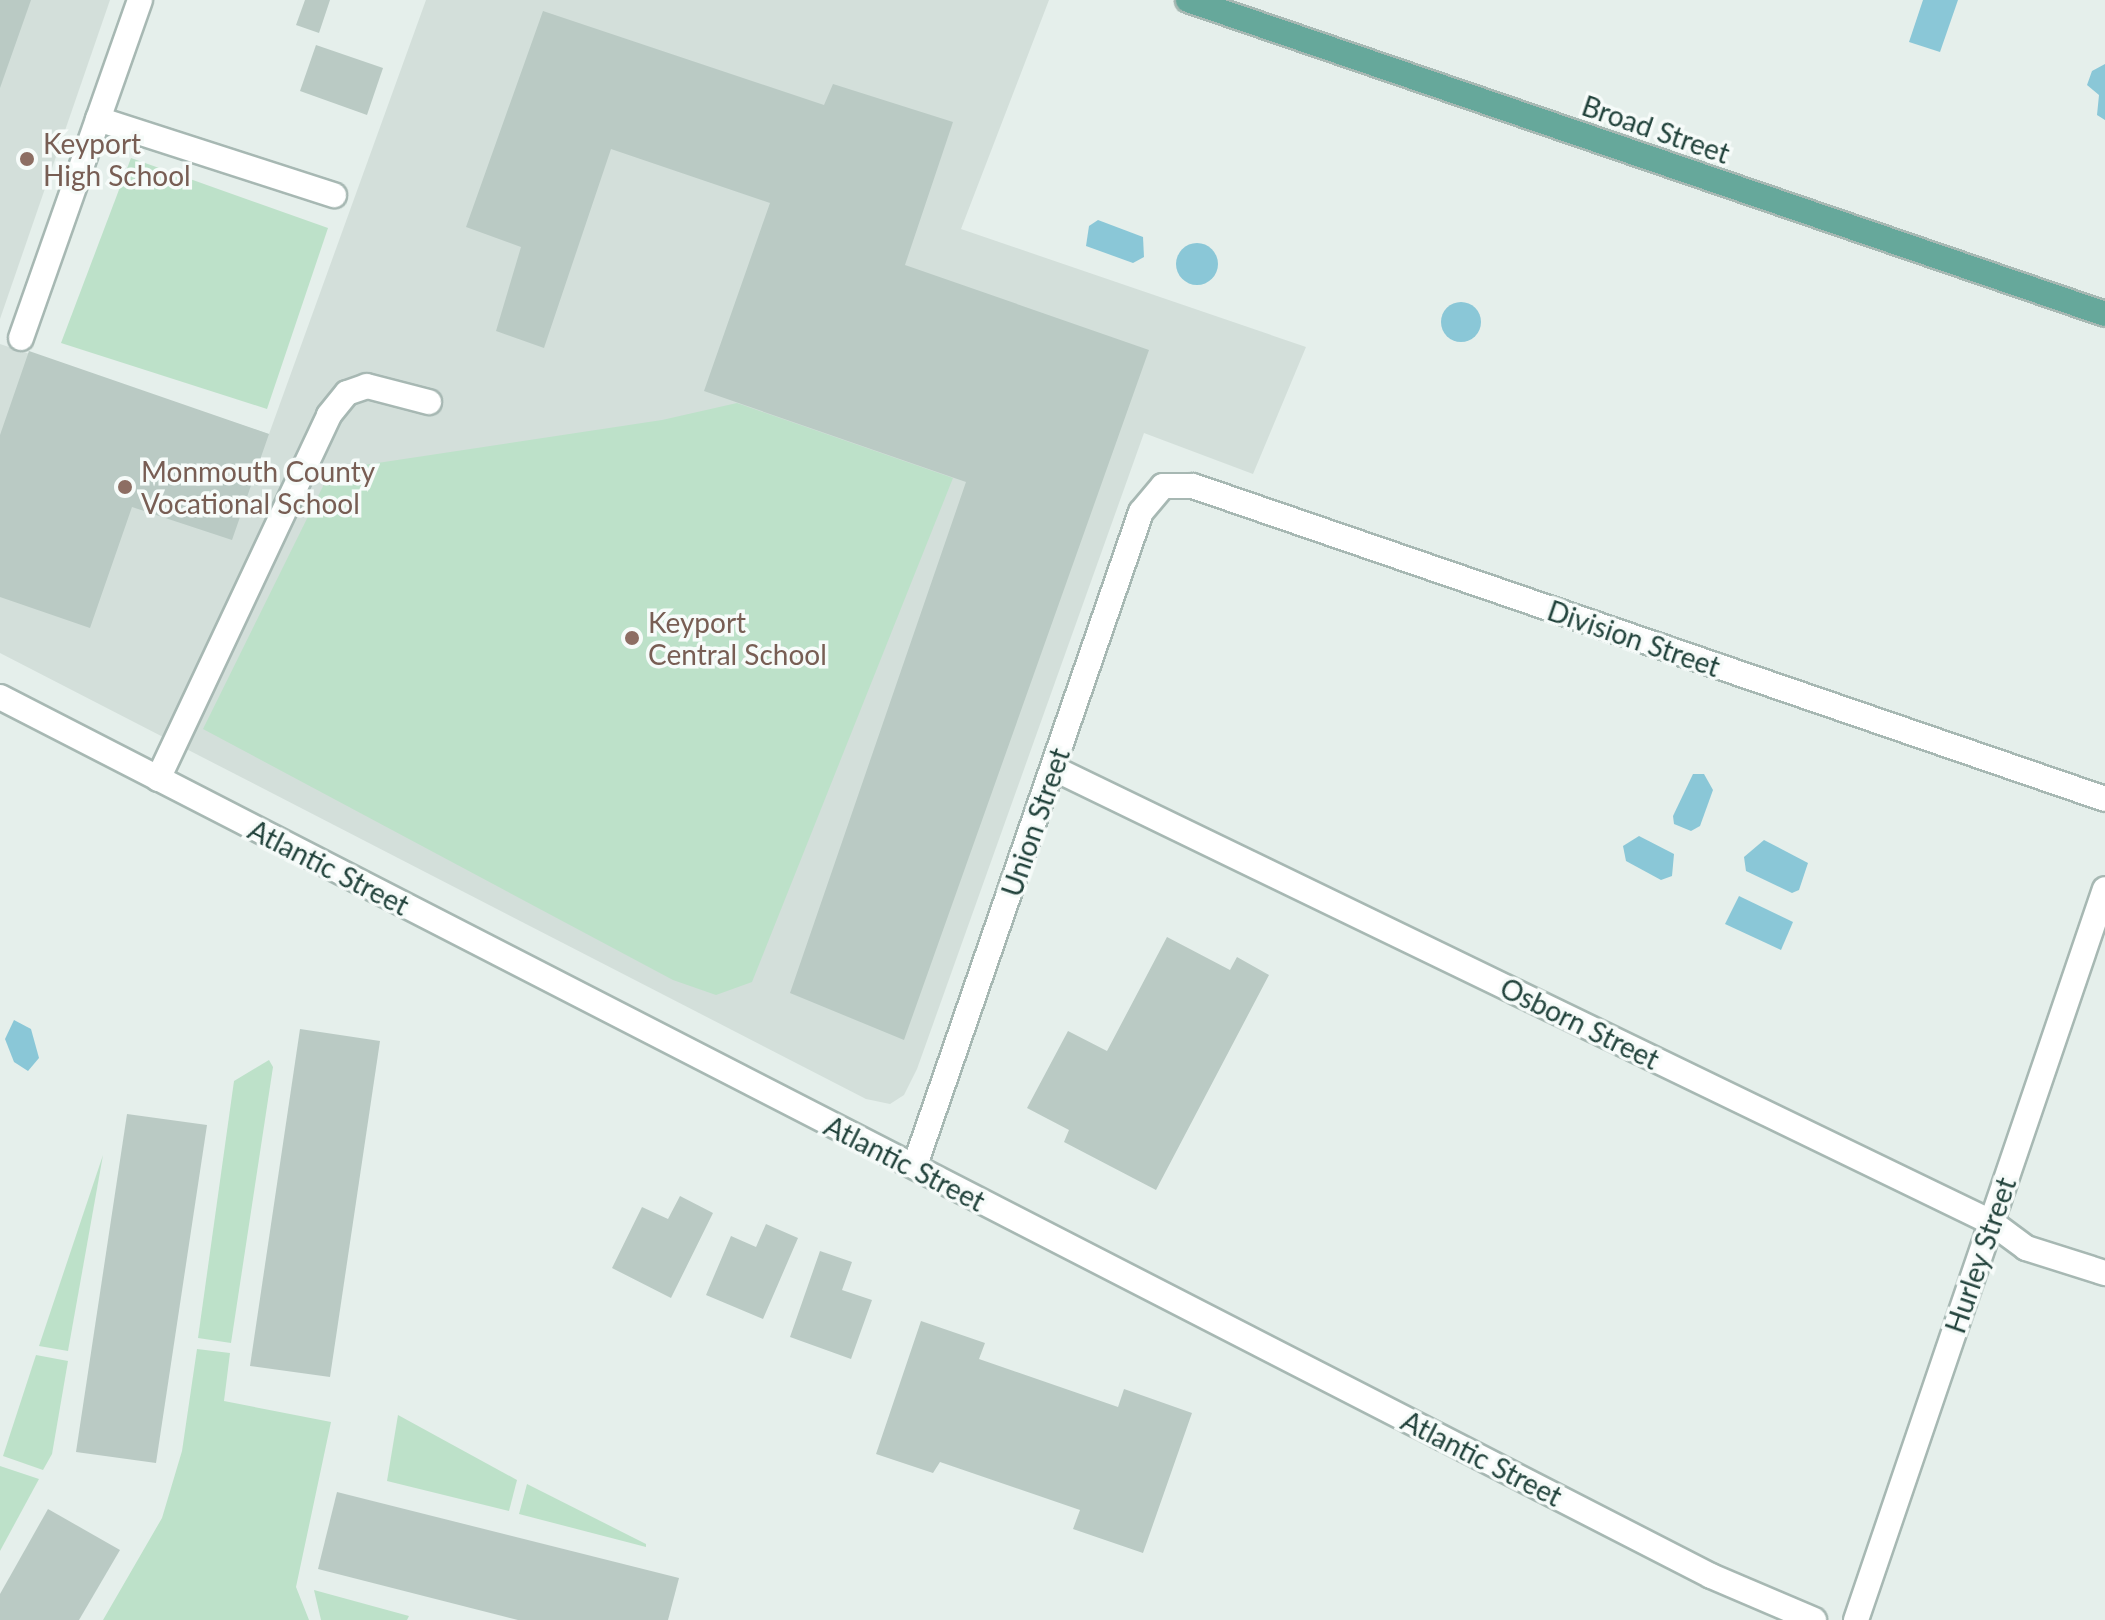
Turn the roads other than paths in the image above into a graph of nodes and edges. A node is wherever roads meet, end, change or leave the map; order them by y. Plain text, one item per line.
1 (140, 0) edge
2 (1188, 0) edge
3 (98, 119) junction
4 (334, 195) dead end
5 (2105, 314) edge
6 (21, 338) dead end
7 (429, 402) dead end
8 (1163, 486) joint
9 (0, 697) edge
10 (1055, 769) junction
11 (158, 779) junction
12 (2105, 799) edge
13 (2105, 889) edge
14 (915, 1165) junction
15 (1991, 1222) junction
16 (2105, 1273) edge
17 (1814, 1620) edge
18 (1856, 1620) edge

1 - 3 street
2 - 5 main road, Broad Street
3 - 4 street
3 - 6 street
7 - 11 street
8 - 10 street, Union Street
8 - 12 street, Division Street
9 - 11 street, Atlantic Street
10 - 14 street, Union Street
10 - 15 street, Osborn Street
11 - 14 street, Atlantic Street
13 - 15 street, Hurley Street
14 - 17 street, Atlantic Street
15 - 16 street, Osborn Street
15 - 18 street, Hurley Street

